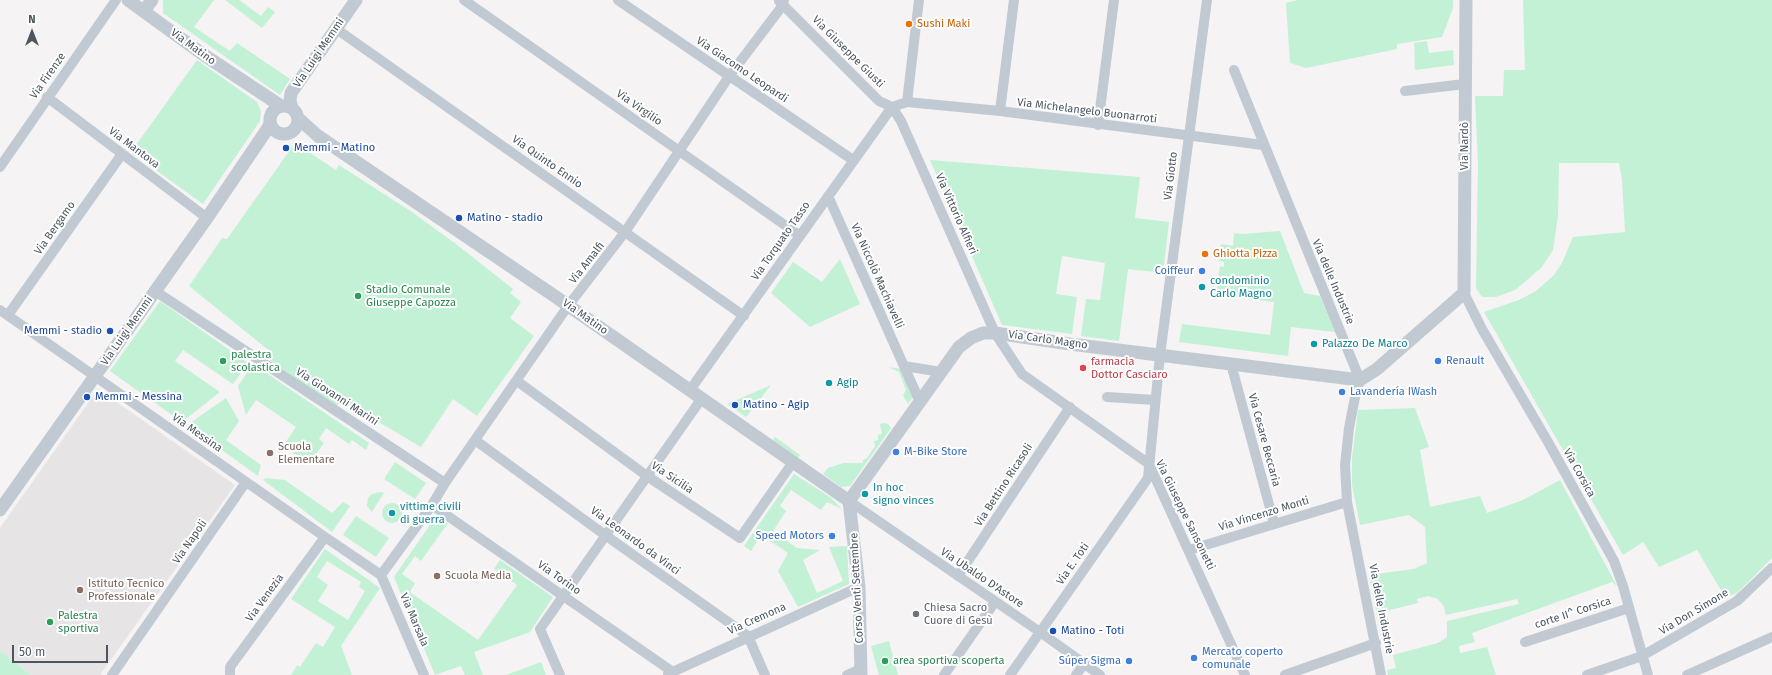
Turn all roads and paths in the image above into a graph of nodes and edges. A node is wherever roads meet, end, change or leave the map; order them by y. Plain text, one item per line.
1 (116, 0) edge
2 (128, 0) edge
3 (152, 0) edge
4 (356, 0) edge
5 (464, 0) edge
6 (618, 0) edge
7 (919, 0) edge
8 (1014, 0) edge
9 (1114, 0) edge
10 (1207, 0) edge
11 (1466, 0) edge
12 (782, 2) edge
13 (144, 11) junction
14 (335, 28) junction
15 (1234, 70) dead end
16 (730, 75) junction
17 (1465, 84) junction
18 (1405, 91) dead end
19 (47, 97) junction
20 (907, 102) junction
21 (892, 107) junction
22 (1000, 111) junction
23 (282, 114) junction
24 (1098, 125) junction
25 (286, 134) junction
26 (318, 136) junction
27 (1188, 136) junction
28 (1263, 145) junction
29 (252, 151) junction
30 (679, 151) junction
31 (122, 154) junction
32 (853, 160) junction
33 (0, 167) edge
34 (828, 196) junction
35 (207, 218) junction
36 (625, 232) junction
37 (799, 235) junction
38 (155, 291) junction
39 (1464, 293) junction
40 (568, 306) junction
41 (4, 312) edge
42 (744, 316) junction
43 (996, 332) junction
44 (1160, 355) junction
45 (1231, 364) junction
46 (904, 366) junction
47 (941, 372) junction
48 (95, 376) junction
49 (1360, 380) junction
50 (517, 381) junction
51 (690, 390) junction
52 (1107, 396) dead end
53 (702, 398) junction
54 (1155, 400) junction
55 (920, 402) junction
56 (1070, 407) junction
57 (475, 440) junction
58 (793, 462) junction
59 (1149, 464) junction
60 (647, 476) junction
61 (246, 482) junction
62 (445, 483) junction
63 (849, 501) junction
64 (1347, 502) junction
65 (432, 505) junction
66 (0, 510) edge
67 (1274, 523) junction
68 (605, 535) junction
69 (325, 537) junction
70 (1189, 550) junction
71 (1772, 568) edge
72 (381, 575) junction
73 (958, 576) junction
74 (859, 587) junction
75 (563, 595) junction
76 (995, 602) junction
77 (1629, 608) junction
78 (1040, 632) junction
79 (748, 636) junction
80 (1772, 637) edge
81 (1525, 642) dead end
82 (1376, 644) junction
83 (1642, 656) junction
84 (1084, 664) junction
85 (861, 672) edge
86 (669, 673) edge
87 (112, 675) edge
88 (230, 675) edge
89 (424, 675) edge
90 (560, 675) edge
91 (765, 675) edge
92 (847, 675) edge
93 (944, 675) edge
94 (1010, 675) edge
95 (1076, 675) edge
96 (1100, 675) edge
97 (1245, 675) edge
98 (1285, 675) edge
99 (1381, 675) edge
100 (1587, 675) edge
101 (1648, 675) edge
102 (1687, 675) edge

1 - 19 street, Via Firenze
2 - 13 street, Via Matino
3 - 13 street
4 - 14 street, Via Luigi Memmi
5 - 30 street, Via Virgilio
6 - 16 street, Via Giacomo Leopardi
7 - 20 street
8 - 22 street
9 - 24 street
10 - 27 street, Via Giotto
11 - 17 street, Via Nardò
12 - 16 street, Via Amalfi
12 - 21 street, Via Giuseppe Giusti
13 - 23 street, Via Matino
14 - 23 street, Via Luigi Memmi
14 - 36 street, Via Quinto Ennio
15 - 28 street, Via delle Industrie
16 - 30 street, Via Amalfi
16 - 32 street, Via Giacomo Leopardi
17 - 18 street
17 - 39 street, Via Nardò
19 - 31 street, Via Mantova
19 - 33 street, Via Firenze
20 - 21 street
20 - 22 street, Via Michelangelo Buonarroti
21 - 32 street, Via Torquato Tasso
21 - 43 street, Via Vittorio Alfieri
22 - 24 street, Via Michelangelo Buonarroti
23 - 25 street
23 - 25 street
23 - 26 street, Via Matino
23 - 29 street, Via Luigi Memmi
24 - 27 street, Via Michelangelo Buonarroti
25 - 26 street, Via Matino
25 - 29 street, Via Luigi Memmi
26 - 40 street, Via Matino
27 - 28 street, Via Michelangelo Buonarroti
27 - 44 street, Via Giotto
28 - 49 street, Via delle Industrie
29 - 35 street, Via Luigi Memmi
30 - 36 street, Via Amalfi
30 - 37 street, Via Virgilio
31 - 35 street, Via Mantova
31 - 41 street, Via Bergamo
32 - 34 street, Via Torquato Tasso
34 - 37 street, Via Torquato Tasso
34 - 46 street, Via Niccolò Machiavelli
35 - 38 street, Via Luigi Memmi
36 - 40 street, Via Amalfi
36 - 42 street, Via Quinto Ennio
37 - 42 street, Via Torquato Tasso
38 - 48 street, Via Luigi Memmi
38 - 62 street, Via Giovanni Marini
39 - 49 street
39 - 77 street, Via Corsica
40 - 50 street, Via Amalfi
40 - 51 street, Via Matino
41 - 48 street, Via Messina
42 - 51 street, Via Torquato Tasso
43 - 44 street, Via Carlo Magno
43 - 47 street, Via Carlo Magno
43 - 56 street, Via Giuseppe Sansonetti
44 - 45 street, Via Carlo Magno
44 - 54 street, Via Giotto
45 - 49 street, Via Carlo Magno
45 - 67 street, Via Cesare Beccaria
46 - 47 street
46 - 55 street, Via Niccolò Machiavelli
47 - 55 street, Via Carlo Magno
48 - 61 street, Via Messina
48 - 66 street, Via Luigi Memmi
49 - 64 street, Via delle Industrie
50 - 57 street, Via Amalfi
50 - 60 street, Via Sicilia
51 - 53 street, Via Matino
52 - 54 street
53 - 58 street, Via Matino
53 - 60 street
54 - 59 street, Via E. Toti
55 - 63 street, Via Carlo Magno
56 - 59 street, Via Giuseppe Sansonetti
56 - 73 street, Via Bettino Ricasoli
57 - 62 street, Via Amalfi
57 - 68 street, Via Leonardo da Vinci
58 - 60 street, Via Sicilia
58 - 63 street, Via Matino
59 - 70 street, Via Giuseppe Sansonetti
59 - 78 street, Via E. Toti
60 - 68 street
61 - 69 street, Via Messina
61 - 87 street, Via Napoli
62 - 65 street, Via Amalfi
63 - 73 street, Via Ubaldo D'Astore
63 - 74 street, Corso Venti Settembre
64 - 67 street, Via Vincenzo Monti
64 - 82 street, Via delle Industrie
65 - 72 street, Via Amalfi
65 - 75 street, Via Torino
67 - 70 street, Via Vincenzo Monti
68 - 75 street
68 - 79 street, Via Leonardo da Vinci
69 - 72 street, Via Messina
69 - 88 street, Via Venezia
70 - 97 street, Via Giuseppe Sansonetti
71 - 83 street, Via Don Simone
72 - 89 street, Via Marsala
73 - 76 street, Via Ubaldo D'Astore
74 - 79 street, Via Cremona
74 - 85 street, Corso Venti Settembre
75 - 86 street, Via Torino
75 - 90 street
76 - 78 street, Via Ubaldo D'Astore
76 - 93 street
77 - 81 street, corte II^ Corsica
77 - 83 street, Via Corsica
78 - 84 street, Via Ubaldo D'Astore
78 - 94 street, Via E. Toti
79 - 86 street, Via Cremona
79 - 91 street
80 - 102 street
82 - 98 street
82 - 99 street, Via delle Industrie
83 - 100 street, Via Don Simone
83 - 101 street, Via Corsica
84 - 95 street
84 - 96 street, Via Ubaldo D'Astore
85 - 92 street

